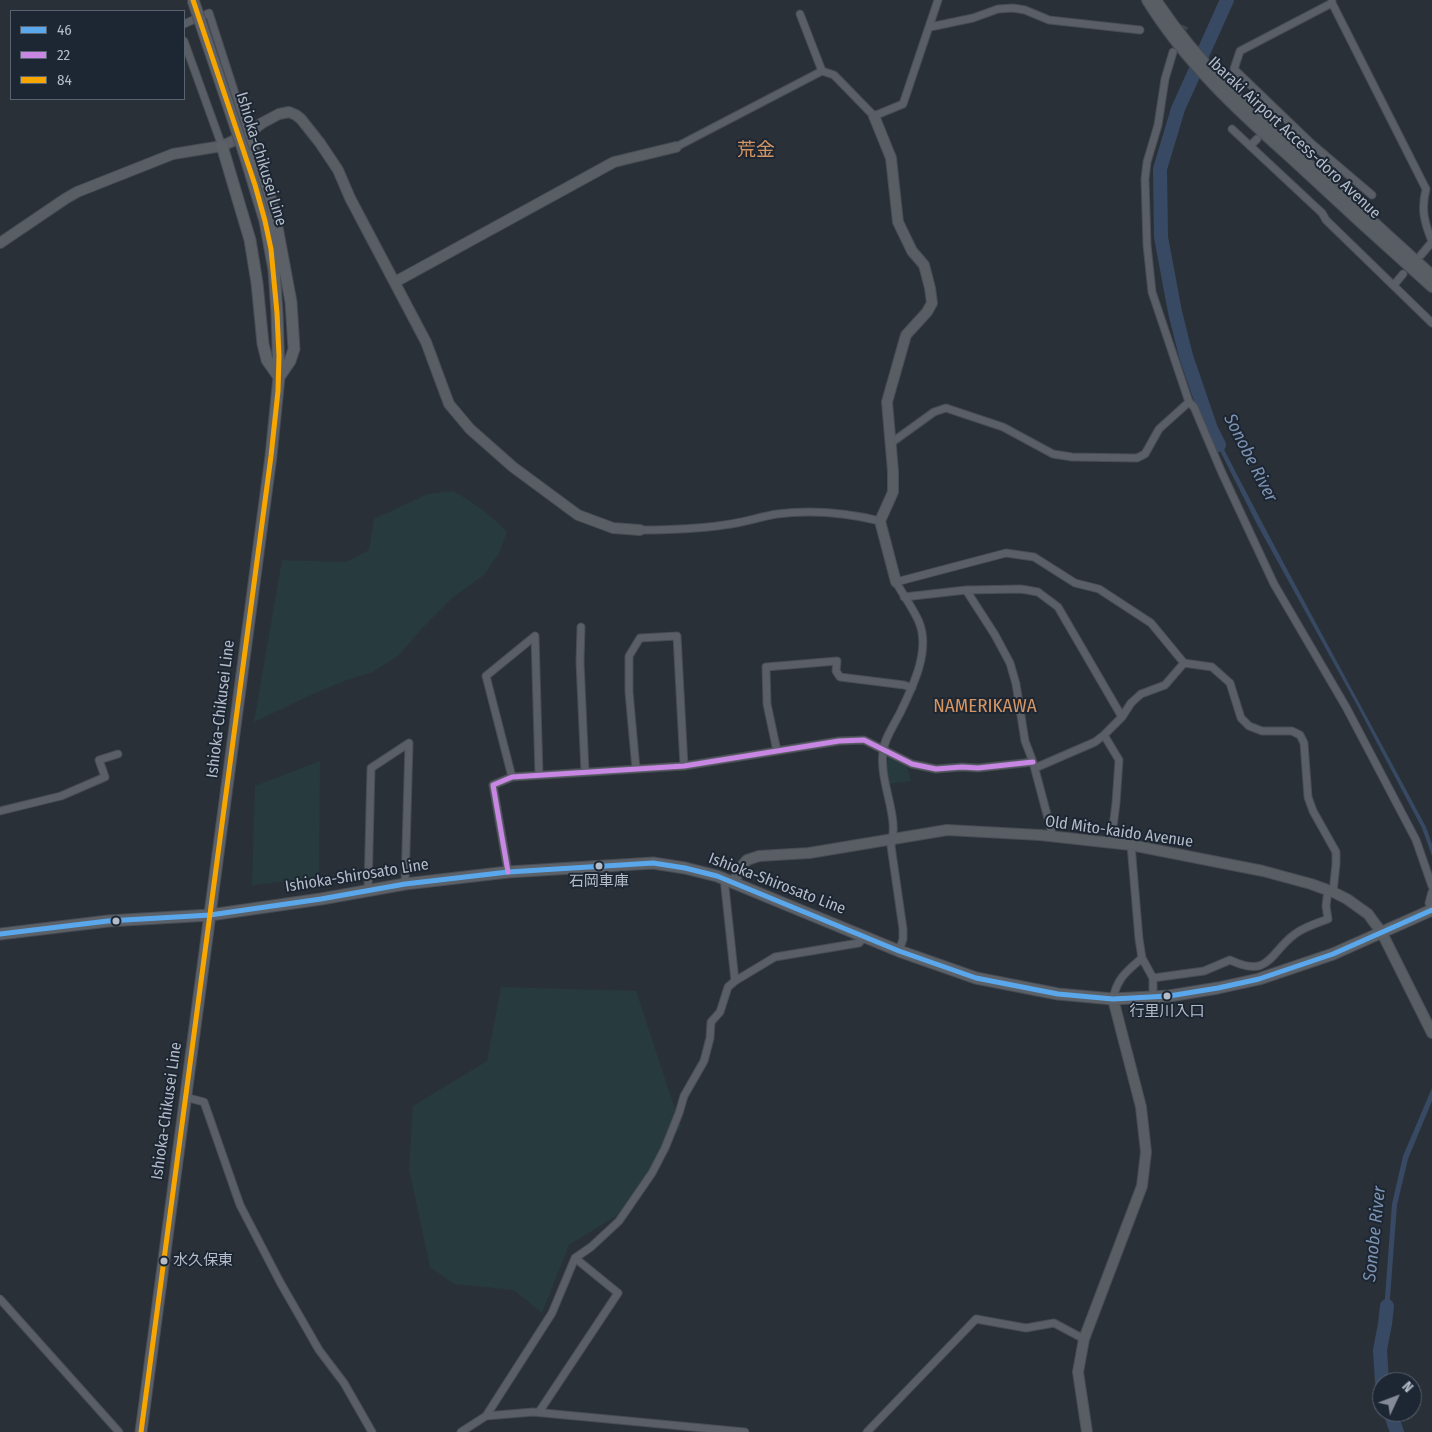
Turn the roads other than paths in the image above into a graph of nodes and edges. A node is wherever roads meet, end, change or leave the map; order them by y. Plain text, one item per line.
1 (193, 0) edge
2 (938, 0) edge
3 (1147, 0) edge
4 (1156, 0) edge
5 (1332, 2) edge
6 (800, 14) dead end
7 (185, 24) edge
8 (930, 27) junction
9 (1140, 30) dead end
10 (185, 44) edge
11 (1181, 49) junction
12 (1204, 70) junction
13 (822, 71) junction
14 (1280, 115) junction
15 (874, 116) junction
16 (1273, 122) dead end
17 (1232, 129) dead end
18 (248, 134) junction
19 (1257, 139) dead end
20 (222, 146) junction
21 (1250, 146) junction
22 (676, 147) joint
23 (1372, 195) dead end
24 (1432, 242) edge
25 (0, 243) edge
26 (1421, 255) dead end
27 (1403, 274) dead end
28 (1432, 275) edge
29 (395, 282) junction
30 (1394, 285) junction
31 (1432, 287) edge
32 (1432, 323) edge
33 (279, 377) junction
34 (1189, 402) junction
35 (890, 443) junction
36 (880, 521) junction
37 (640, 530) joint
38 (896, 582) junction
39 (966, 590) junction
40 (904, 597) junction
41 (581, 627) dead end
42 (1184, 663) junction
43 (912, 688) junction
44 (1122, 717) junction
45 (1104, 735) junction
46 (883, 749) junction
47 (777, 751) junction
48 (118, 754) dead end
49 (1034, 765) junction
50 (684, 766) junction
51 (636, 769) junction
52 (584, 772) junction
53 (539, 775) junction
54 (512, 777) junction
55 (0, 812) edge
56 (1053, 837) junction
57 (894, 839) junction
58 (1111, 843) junction
59 (1131, 845) junction
60 (508, 872) junction
61 (729, 880) junction
62 (405, 884) junction
63 (1432, 886) edge
64 (368, 890) junction
65 (1331, 891) junction
66 (1432, 892) edge
67 (1432, 910) edge
68 (210, 915) junction
69 (1382, 933) junction
70 (0, 934) edge
71 (864, 936) junction
72 (899, 950) junction
73 (1142, 958) junction
74 (1153, 978) junction
75 (735, 981) junction
76 (1153, 997) junction
77 (1113, 998) junction
78 (1432, 1033) edge
79 (185, 1098) junction
80 (575, 1258) junction
81 (0, 1299) edge
82 (1084, 1339) junction
83 (538, 1412) junction
84 (486, 1416) junction
85 (684, 1429) edge
86 (119, 1432) edge
87 (141, 1432) edge
88 (372, 1432) edge
89 (461, 1432) edge
90 (744, 1432) edge
91 (867, 1432) edge
92 (1087, 1432) edge

1 - 33 main road, Ishioka-Chikusei Line, bridge
2 - 8 street
3 - 11 street, Ibaraki Airport Access-doro Avenue
4 - 11 street, Ibaraki Airport Access-doro Avenue
5 - 14 street
5 - 24 street
6 - 13 street
7 - 18 street
8 - 9 street
8 - 15 street
10 - 20 street
11 - 12 street, Ibaraki Airport Access-doro Avenue
11 - 34 street
12 - 28 street, Ibaraki Airport Access-doro Avenue
12 - 31 street, Ibaraki Airport Access-doro Avenue
13 - 15 street
13 - 22 street
14 - 16 street
14 - 23 street
15 - 35 street
17 - 21 street
18 - 20 street
18 - 29 street
18 - 33 main road
19 - 21 street
20 - 25 street
20 - 33 main road
21 - 30 street
22 - 29 street
24 - 26 street
27 - 30 street
29 - 37 street
30 - 32 street
33 - 68 main road, Ishioka-Chikusei Line
34 - 35 street
34 - 63 street
35 - 36 street
36 - 37 street
36 - 38 street
38 - 40 street
38 - 42 street
39 - 40 street
39 - 44 street
39 - 49 street
40 - 43 street
41 - 52 street
42 - 44 street
42 - 65 street
43 - 46 street
43 - 47 street
44 - 45 street
45 - 49 street
45 - 58 street
46 - 47 street
46 - 49 street
46 - 57 street
47 - 50 street
48 - 55 street
49 - 56 street
50 - 51 street
50 - 51 street
51 - 52 street
52 - 53 street
53 - 54 street
53 - 54 street
54 - 60 street
56 - 57 street, Old Mito-kaido Avenue
56 - 58 street, Old Mito-kaido Avenue
57 - 61 street, Old Mito-kaido Avenue
57 - 72 street
58 - 59 street, Old Mito-kaido Avenue
59 - 65 street, Old Mito-kaido Avenue
59 - 73 street
60 - 61 main road, Ishioka-Shirosato Line
60 - 62 main road, Ishioka-Shirosato Line
61 - 71 main road, Ishioka-Shirosato Line
61 - 75 street
62 - 64 main road, Ishioka-Shirosato Line
62 - 64 street
64 - 68 main road, Ishioka-Shirosato Line
65 - 69 street, Old Mito-kaido Avenue
65 - 74 street
66 - 67 street
67 - 69 main road, Ishioka-Shirosato Line
68 - 70 main road, Ishioka-Shirosato Line
68 - 79 main road, Ishioka-Chikusei Line
69 - 76 main road, Ishioka-Shirosato Line
69 - 78 street, Old Mito-kaido Avenue
71 - 72 main road, Ishioka-Shirosato Line
71 - 75 street
72 - 77 main road, Ishioka-Shirosato Line
73 - 74 street
73 - 77 street
74 - 76 street
75 - 80 street
76 - 77 main road, Ishioka-Shirosato Line
77 - 82 street
79 - 87 main road, Ishioka-Chikusei Line
79 - 88 street
80 - 83 street
80 - 84 street
81 - 86 street
82 - 91 street
82 - 92 street
83 - 84 street
83 - 85 street
84 - 89 street
85 - 90 street

